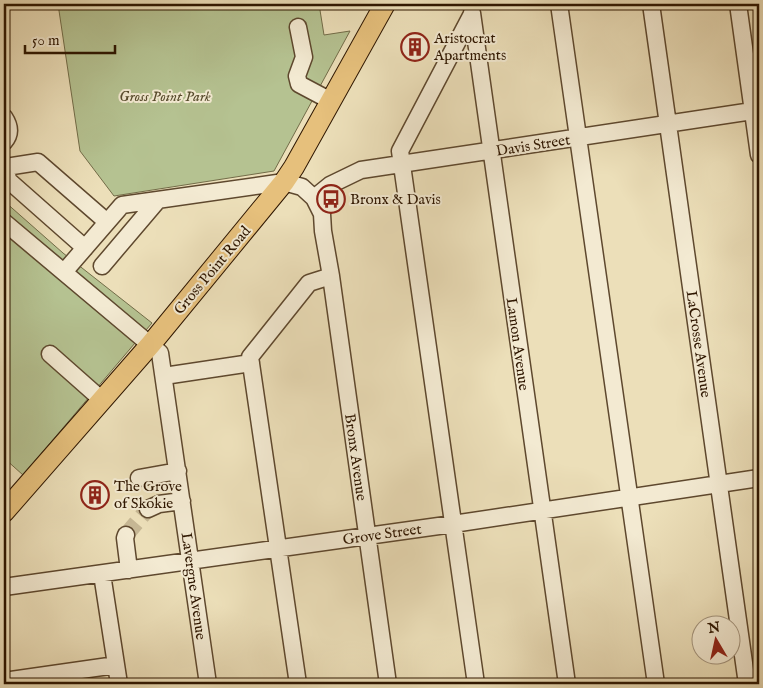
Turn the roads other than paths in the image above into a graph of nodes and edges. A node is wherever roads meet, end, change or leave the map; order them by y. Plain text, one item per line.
1 (385, 4) edge
2 (559, 4) edge
3 (651, 4) edge
4 (738, 4) edge
5 (471, 9) edge
6 (298, 27) dead end
7 (331, 100) junction
8 (756, 110) edge
9 (4, 117) edge
10 (668, 124) junction
11 (578, 138) junction
12 (4, 142) edge
13 (491, 152) junction
14 (759, 155) edge
15 (402, 165) junction
16 (284, 182) junction
17 (314, 198) junction
18 (158, 200) junction
19 (4, 222) edge
20 (108, 222) junction
21 (323, 231) junction
22 (85, 248) junction
23 (102, 266) dead end
24 (64, 272) junction
25 (331, 276) junction
26 (151, 344) junction
27 (50, 354) dead end
28 (251, 363) junction
29 (164, 376) junction
30 (102, 400) junction
31 (178, 471) junction
32 (139, 478) dead end
33 (759, 478) edge
34 (719, 484) junction
35 (630, 497) junction
36 (182, 501) junction
37 (148, 509) tunnel mouth
38 (542, 511) junction
39 (4, 512) edge
40 (453, 524) junction
41 (126, 535) tunnel mouth
42 (367, 537) junction
43 (279, 549) junction
44 (191, 561) junction
45 (129, 570) junction
46 (102, 574) junction
47 (4, 587) edge
48 (116, 665) junction
49 (4, 681) edge
50 (119, 684) edge
51 (208, 684) edge
52 (298, 684) edge
53 (388, 684) edge
54 (476, 684) edge
55 (567, 684) edge
56 (656, 684) edge
57 (747, 684) edge

1 - 7 main road, Gross Point Road
2 - 11 street
3 - 10 street, LaCrosse Avenue
4 - 8 street
5 - 13 street, Lamon Avenue
5 - 15 street
6 - 7 street
7 - 16 main road, Gross Point Road
8 - 10 street, Davis Street
8 - 14 street
9 - 12 street
10 - 11 street, Davis Street
10 - 34 street, LaCrosse Avenue
11 - 13 street, Davis Street
11 - 35 street
13 - 15 street, Davis Street
13 - 38 street, Lamon Avenue
15 - 17 street, Davis Street
15 - 40 street
16 - 17 street
16 - 18 street
16 - 21 street, Bronx Avenue
16 - 26 main road, Gross Point Road
17 - 21 street, Bronx Avenue
18 - 20 street
18 - 23 street
19 - 24 street
20 - 22 street
20 - 22 street
21 - 25 street, Bronx Avenue
22 - 24 street
24 - 26 street
25 - 28 street
25 - 42 street, Bronx Avenue
26 - 29 street, Lavergne Avenue
26 - 30 main road, Gross Point Road
27 - 30 street
28 - 29 street
28 - 43 street
29 - 31 street, Lavergne Avenue
30 - 39 main road, Gross Point Road
31 - 32 street
31 - 36 street, Lavergne Avenue
33 - 34 street, Grove Street
34 - 35 street, Grove Street
34 - 57 street, LaCrosse Avenue
35 - 38 street, Grove Street
35 - 56 street
36 - 37 street
36 - 44 street, Lavergne Avenue
38 - 40 street, Grove Street
38 - 55 street, Lamon Avenue
40 - 42 street, Grove Street
40 - 54 street
41 - 45 street
42 - 43 street, Grove Street
42 - 53 street, Bronx Avenue
43 - 44 street, Grove Street
43 - 52 street
44 - 45 street, Grove Street
44 - 51 street, Lavergne Avenue
45 - 46 street, Grove Street
46 - 47 street, Grove Street
46 - 48 street
48 - 49 street
48 - 50 street

